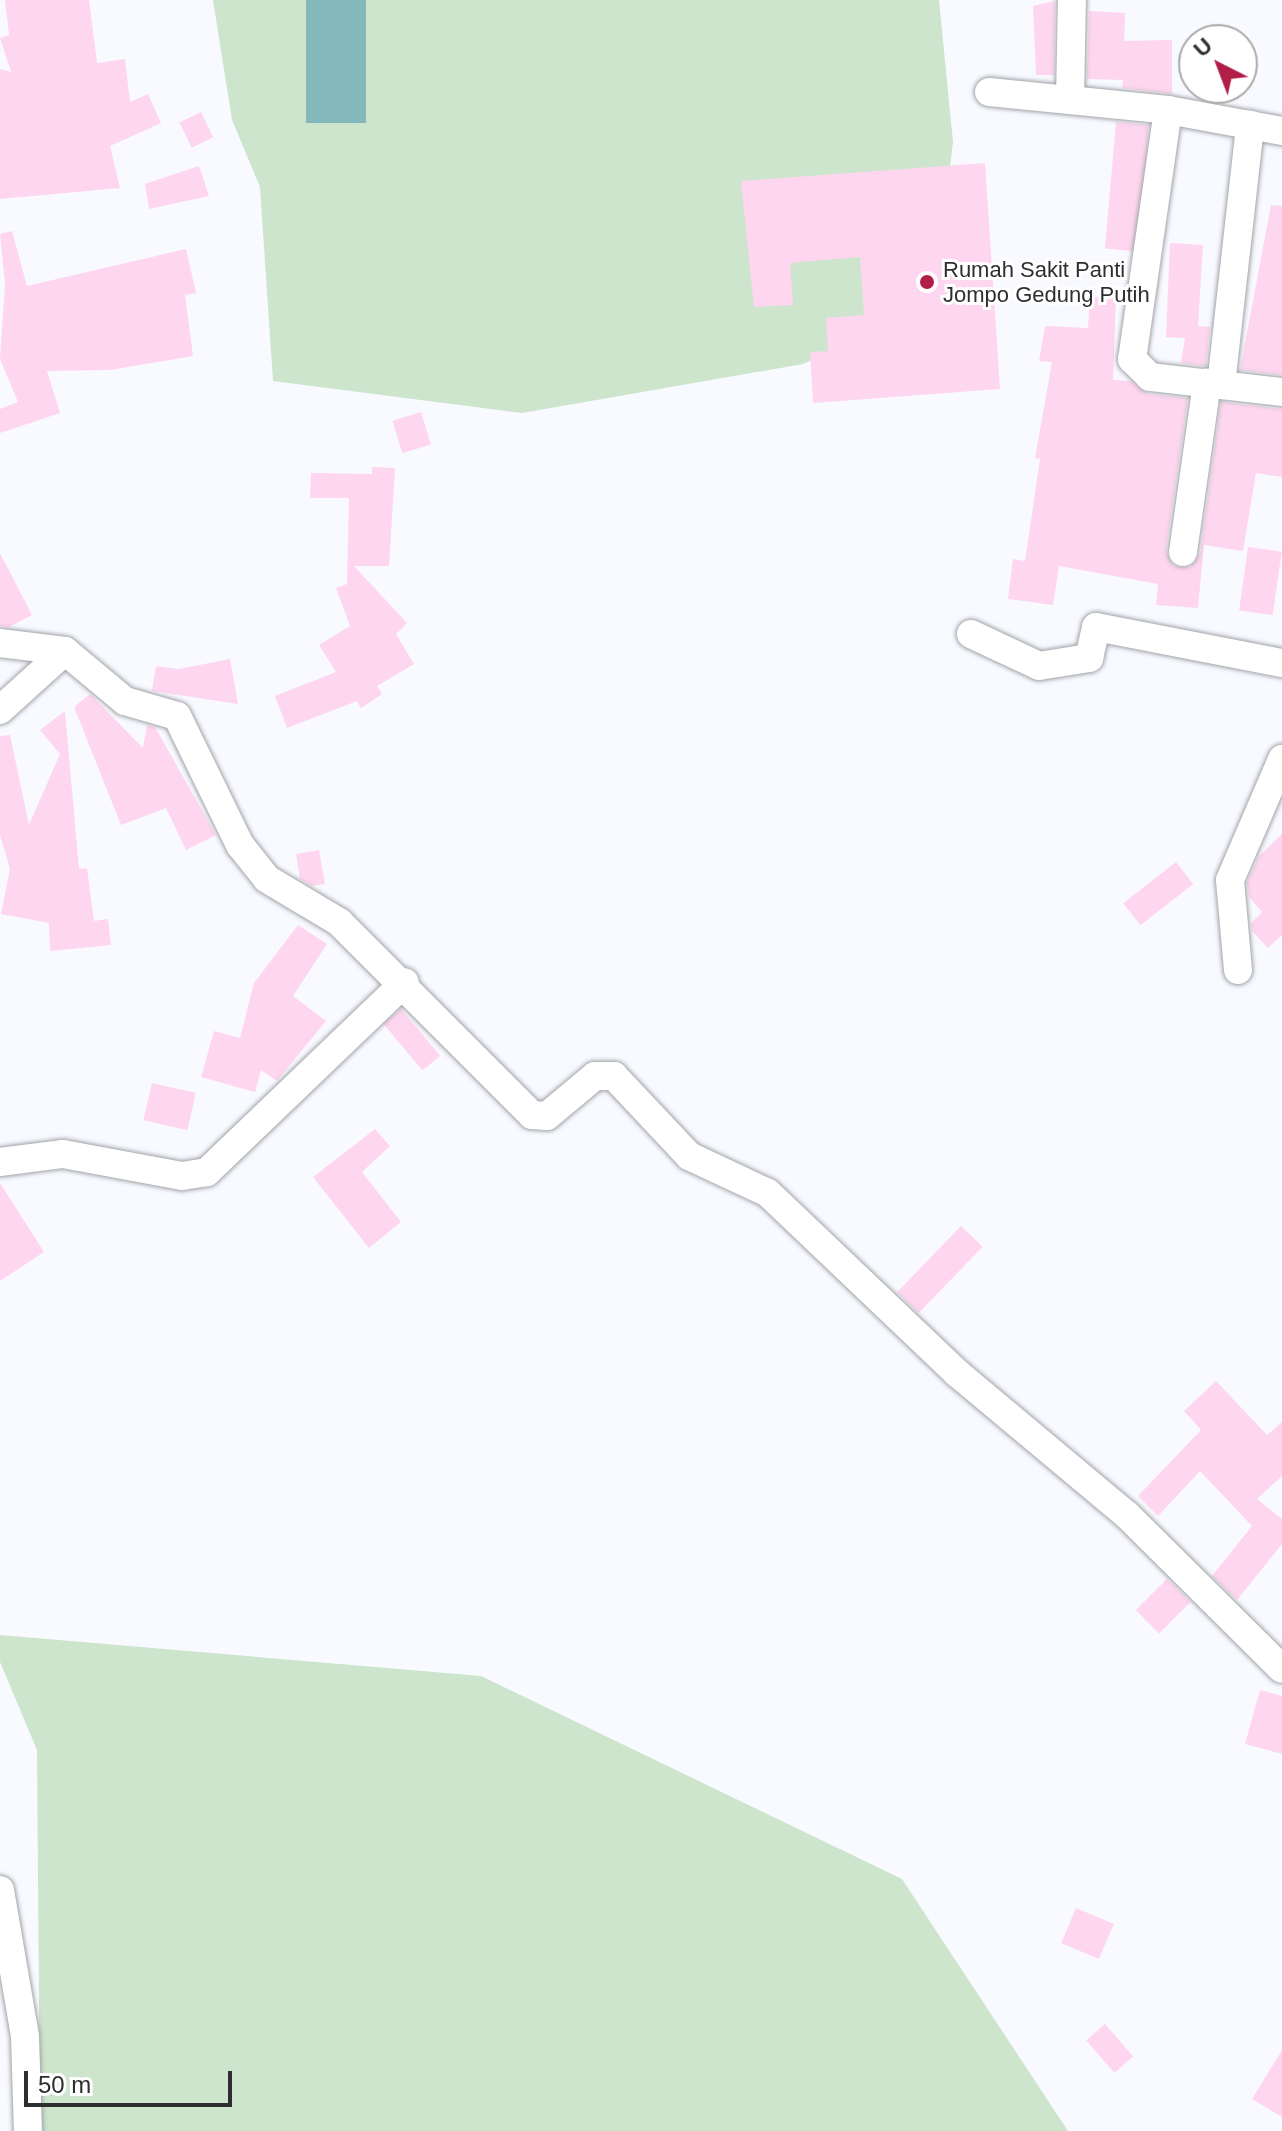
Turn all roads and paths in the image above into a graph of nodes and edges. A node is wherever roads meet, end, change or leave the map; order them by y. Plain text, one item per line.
1 (1072, 0) edge
2 (989, 92) dead end
3 (1070, 100) junction
4 (1168, 110) junction
5 (1250, 125) junction
6 (1282, 131) edge
7 (1214, 384) junction
8 (1282, 392) edge
9 (1183, 552) dead end
10 (971, 634) dead end
11 (0, 643) edge
12 (65, 651) junction
13 (1282, 663) edge
14 (0, 710) edge
15 (1282, 759) edge
16 (1238, 970) dead end
17 (405, 982) junction
18 (0, 1162) edge
19 (1282, 1669) edge
20 (0, 1890) edge
21 (28, 2131) edge

1 - 3 street
2 - 3 street
3 - 4 street
4 - 5 street
4 - 7 street
5 - 6 street
5 - 7 street
7 - 8 street
7 - 9 street
10 - 13 street
11 - 12 street
12 - 14 street
12 - 17 street
15 - 16 street
17 - 18 street
17 - 19 street
20 - 21 street

